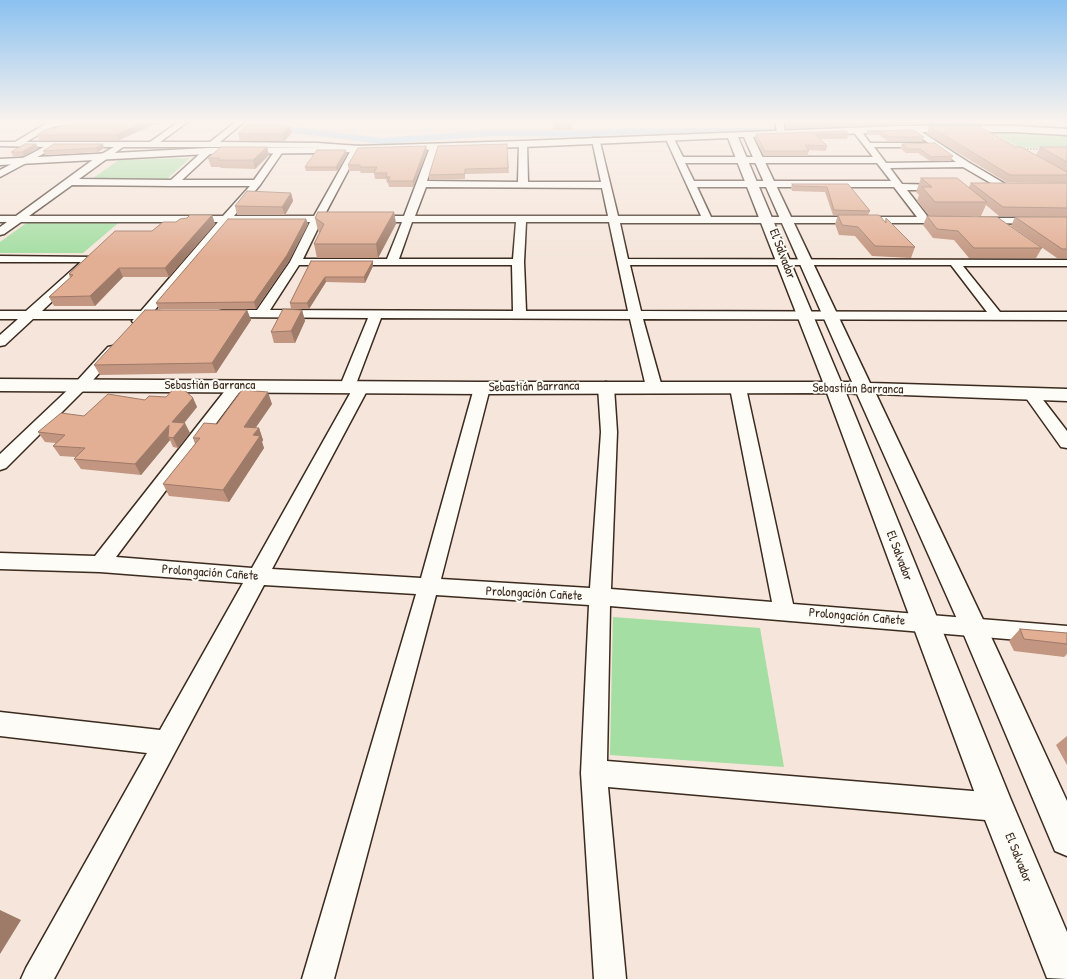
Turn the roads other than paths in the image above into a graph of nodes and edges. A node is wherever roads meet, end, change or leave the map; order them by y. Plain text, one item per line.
1 (12, 167) edge
2 (90, 167) edge
3 (191, 167) edge
4 (268, 167) edge
5 (346, 167) edge
6 (427, 167) edge
7 (522, 167) edge
8 (602, 167) edge
9 (683, 167) edge
10 (754, 167) edge
11 (883, 167) edge
12 (970, 167) edge
13 (0, 174) edge
14 (70, 182) junction
15 (174, 183) junction
16 (257, 183) junction
17 (422, 184) junction
18 (522, 184) junction
19 (692, 184) junction
20 (762, 184) junction
21 (606, 185) junction
22 (898, 186) junction
23 (983, 187) edge
24 (955, 188) edge
25 (984, 212) edge
26 (0, 218) edge
27 (226, 218) junction
28 (408, 218) junction
29 (613, 218) junction
30 (21, 219) junction
31 (131, 219) junction
32 (317, 219) junction
33 (347, 219) edge
34 (362, 219) edge
35 (707, 219) junction
36 (777, 219) junction
37 (521, 220) junction
38 (925, 220) junction
39 (956, 220) edge
40 (972, 221) edge
41 (996, 222) junction
42 (1067, 222) edge
43 (121, 229) edge
44 (1009, 231) edge
45 (0, 232) edge
46 (101, 249) edge
47 (1041, 254) edge
48 (0, 259) edge
49 (91, 259) junction
50 (296, 262) junction
51 (392, 262) junction
52 (518, 262) junction
53 (624, 262) junction
54 (954, 262) junction
55 (796, 263) junction
56 (1067, 263) edge
57 (1054, 264) junction
58 (1067, 273) edge
59 (176, 314) edge
60 (214, 314) edge
61 (261, 314) junction
62 (376, 314) junction
63 (520, 314) junction
64 (634, 314) junction
65 (0, 315) edge
66 (30, 315) junction
67 (145, 315) junction
68 (806, 315) junction
69 (831, 315) junction
70 (996, 315) junction
71 (1067, 316) edge
72 (130, 331) edge
73 (0, 342) edge
74 (120, 342) edge
75 (0, 385) edge
76 (80, 386) junction
77 (236, 386) junction
78 (355, 386) junction
79 (606, 387) junction
80 (654, 387) junction
81 (482, 388) junction
82 (738, 388) junction
83 (834, 388) junction
84 (863, 388) junction
85 (1032, 395) junction
86 (1067, 395) edge
87 (1067, 443) edge
88 (0, 464) edge
89 (0, 561) edge
90 (100, 564) junction
91 (256, 576) junction
92 (428, 588) junction
93 (600, 597) junction
94 (784, 611) junction
95 (925, 623) junction
96 (974, 628) junction
97 (1067, 635) edge
98 (0, 724) edge
99 (167, 743) junction
100 (594, 773) junction
101 (996, 807) junction
102 (1067, 839) edge
103 (1067, 978) edge
104 (37, 979) edge
105 (318, 979) edge
106 (610, 979) edge

1 - 13 street
2 - 14 street
3 - 15 street
4 - 16 street
5 - 32 street
6 - 17 street
7 - 18 street
8 - 21 street
9 - 19 street
10 - 20 street, El Salvador
11 - 22 street
12 - 23 street
14 - 15 street
14 - 30 street
15 - 16 street
16 - 27 street
17 - 18 street
17 - 28 street
18 - 21 street
19 - 20 street
19 - 35 street
20 - 22 street
20 - 36 street, El Salvador
21 - 29 street
22 - 24 street
22 - 38 street
25 - 41 street
26 - 30 street
27 - 31 street
27 - 32 street
27 - 67 street
28 - 34 street
28 - 37 street
28 - 51 street
29 - 35 street
29 - 37 street
29 - 53 street
30 - 31 street
30 - 45 street
31 - 43 street
32 - 33 street
32 - 50 street
35 - 36 street
36 - 38 street
36 - 55 street, El Salvador
37 - 52 street
38 - 39 street
40 - 41 street
41 - 42 street
41 - 44 street
46 - 49 street
47 - 57 street
48 - 49 street
49 - 66 street
50 - 51 street
50 - 61 street
51 - 52 street
52 - 63 street
53 - 55 street
53 - 64 street
54 - 55 street
54 - 57 street
54 - 70 street
55 - 68 street, El Salvador
55 - 69 street, El Salvador
56 - 57 street
57 - 58 street
59 - 67 street
60 - 61 street
61 - 62 street
62 - 63 street
62 - 78 street
63 - 64 street
64 - 68 street
64 - 80 street
65 - 66 street
66 - 67 street
66 - 73 street
67 - 72 street
68 - 69 street
68 - 83 street, El Salvador
69 - 70 street
69 - 84 street, El Salvador
70 - 71 street
74 - 76 street
75 - 76 street, Sebastián Barranca
76 - 77 street, Sebastián Barranca
76 - 88 street
77 - 78 street, Sebastián Barranca
77 - 90 street
78 - 81 street, Sebastián Barranca
78 - 91 street
79 - 80 street, Sebastián Barranca
79 - 81 street, Sebastián Barranca
79 - 93 street
80 - 82 street, Sebastián Barranca
81 - 92 street
82 - 83 street, Sebastián Barranca
82 - 94 street
83 - 84 street, Sebastián Barranca
83 - 95 street, El Salvador
84 - 85 street, Sebastián Barranca
84 - 96 street, El Salvador
85 - 86 street, Sebastián Barranca
85 - 87 street
89 - 90 street, Prolongación Cañete
90 - 91 street, Prolongación Cañete
91 - 92 street, Prolongación Cañete
91 - 99 street
92 - 93 street, Prolongación Cañete
92 - 105 street
93 - 94 street, Prolongación Cañete
93 - 100 street
94 - 95 street, Prolongación Cañete
95 - 96 street, Prolongación Cañete
95 - 101 street, El Salvador
96 - 97 street, Prolongación Cañete
96 - 102 street, El Salvador
98 - 99 street
99 - 104 street
100 - 101 street
100 - 106 street
101 - 103 street, El Salvador

